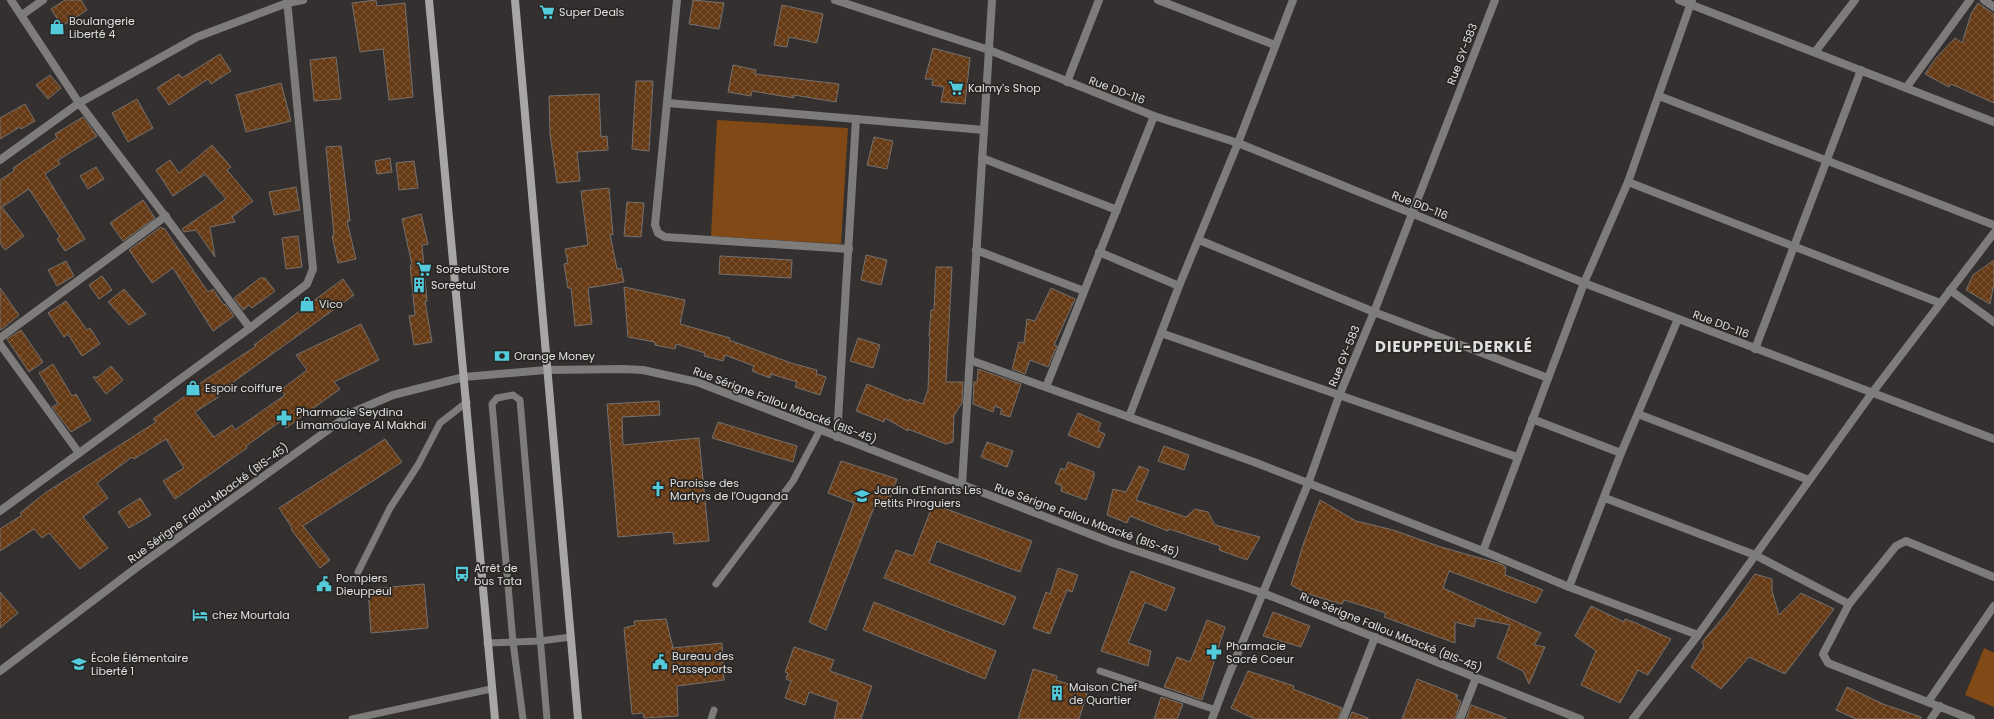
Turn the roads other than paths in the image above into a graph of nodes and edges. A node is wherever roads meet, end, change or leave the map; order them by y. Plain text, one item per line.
1 (11, 0) edge
2 (42, 0) edge
3 (303, 0) edge
4 (429, 0) edge
5 (515, 0) edge
6 (677, 0) edge
7 (835, 0) edge
8 (992, 0) edge
9 (1099, 0) edge
10 (1158, 0) edge
11 (1292, 0) edge
12 (1495, 0) edge
13 (1679, 0) edge
14 (1855, 0) edge
15 (1970, 0) edge
16 (1984, 0) edge
17 (287, 1) edge
18 (844, 1) edge
19 (1691, 2) edge
20 (1994, 7) edge
21 (22, 15) junction
22 (1275, 45) junction
23 (989, 50) junction
24 (1815, 52) junction
25 (1861, 70) junction
26 (1067, 82) junction
27 (1906, 88) junction
28 (1659, 96) junction
29 (79, 103) junction
30 (668, 103) junction
31 (1154, 116) junction
32 (856, 119) junction
33 (1994, 122) edge
34 (984, 130) junction
35 (1238, 143) junction
36 (982, 158) junction
37 (1827, 159) junction
38 (0, 160) edge
39 (1628, 182) junction
40 (1117, 210) junction
41 (1412, 214) junction
42 (166, 216) junction
43 (1994, 225) edge
44 (1994, 234) edge
45 (1199, 240) junction
46 (1793, 246) junction
47 (849, 249) junction
48 (976, 250) junction
49 (1099, 252) junction
50 (1584, 283) junction
51 (1179, 286) junction
52 (1950, 290) junction
53 (1084, 291) junction
54 (1940, 303) junction
55 (1374, 312) junction
56 (1678, 319) junction
57 (1994, 322) edge
58 (250, 328) junction
59 (1161, 333) junction
60 (0, 338) edge
61 (0, 344) edge
62 (1755, 349) junction
63 (970, 360) junction
64 (546, 370) junction
65 (464, 377) junction
66 (1548, 378) junction
67 (1046, 388) junction
68 (1872, 393) junction
69 (1339, 396) junction
70 (467, 402) junction
71 (1638, 414) junction
72 (1129, 417) junction
73 (1532, 419) junction
74 (820, 430) junction
75 (838, 437) junction
76 (1994, 439) edge
77 (78, 453) junction
78 (1621, 453) junction
79 (1517, 457) junction
80 (1809, 480) junction
81 (1308, 484) junction
82 (962, 485) junction
83 (1605, 498) junction
84 (1, 507) edge
85 (1483, 551) junction
86 (1755, 555) junction
87 (358, 572) dead end
88 (1994, 577) edge
89 (716, 584) dead end
90 (1569, 587) junction
91 (1263, 593) junction
92 (1849, 604) junction
93 (1994, 606) edge
94 (1698, 635) junction
95 (571, 637) junction
96 (1375, 637) junction
97 (540, 641) junction
98 (513, 642) junction
99 (487, 643) junction
100 (0, 670) edge
101 (1100, 671) dead end
102 (1476, 678) junction
103 (491, 689) junction
104 (1928, 702) junction
105 (1940, 706) junction
106 (714, 710) dead end
107 (1216, 710) junction
108 (352, 719) edge
109 (495, 719) edge
110 (523, 719) edge
111 (547, 719) edge
112 (578, 719) edge
113 (711, 719) edge
114 (1212, 719) edge
115 (1343, 719) edge
116 (1460, 719) edge
117 (1580, 719) edge
118 (1633, 719) edge
119 (1931, 719) edge
120 (1971, 719) edge

1 - 21 street
2 - 21 street
3 - 17 street
4 - 65 street
5 - 64 street
6 - 30 street
7 - 18 street, Rue DD-116
8 - 23 street
9 - 26 street
10 - 22 street
11 - 22 street
12 - 41 street, Rue GY-583
13 - 19 street
14 - 24 street
15 - 27 street
16 - 20 street
17 - 29 street
17 - 58 street
18 - 23 street, Rue DD-116
19 - 24 street
19 - 28 street
21 - 29 street
22 - 35 street
23 - 26 street, Rue DD-116
23 - 34 street
24 - 25 street
25 - 27 street
25 - 37 street
26 - 31 street, Rue DD-116
27 - 33 street
28 - 37 street
28 - 39 street
29 - 38 street
29 - 42 street
30 - 32 street
30 - 47 street
31 - 35 street, Rue DD-116
31 - 40 street
32 - 34 street
32 - 47 street
34 - 36 street
35 - 41 street, Rue DD-116
35 - 45 street
36 - 40 street
36 - 48 street
37 - 43 street
37 - 46 street
39 - 46 street
39 - 50 street
40 - 49 street
41 - 50 street, Rue DD-116
41 - 55 street, Rue GY-583
42 - 58 street
42 - 60 street
44 - 52 street
45 - 51 street
45 - 55 street
46 - 54 street
46 - 62 street
47 - 75 street
48 - 53 street
48 - 63 street
49 - 51 street
49 - 53 street
50 - 56 street, Rue DD-116
50 - 66 street
51 - 59 street
52 - 54 street
52 - 57 street
53 - 67 street
54 - 68 street
55 - 66 street
55 - 69 street, Rue GY-583
56 - 62 street, Rue DD-116
56 - 71 street
58 - 77 street
59 - 69 street
59 - 72 street
61 - 77 street
62 - 68 street, Rue DD-116
63 - 67 street
63 - 82 street
64 - 65 street, Rue Sérigne Fallou Mbacké (BIS-45)
64 - 74 street, Rue Sérigne Fallou Mbacké (BIS-45)
64 - 95 street
65 - 70 street
65 - 100 street, Rue Sérigne Fallou Mbacké (BIS-45)
66 - 73 street
67 - 72 street
68 - 76 street, Rue DD-116
68 - 80 street
69 - 79 street
69 - 81 street, Rue GY-583
70 - 87 lane
70 - 99 street
71 - 78 street
71 - 80 street
72 - 81 street
73 - 78 street
73 - 79 street
74 - 75 street, Rue Sérigne Fallou Mbacké (BIS-45)
74 - 89 lane
75 - 82 street, Rue Sérigne Fallou Mbacké (BIS-45)
77 - 84 street
78 - 83 street
79 - 85 street
80 - 86 street
81 - 85 street
81 - 91 street, Rue GY-583
82 - 91 street, Rue Sérigne Fallou Mbacké (BIS-45)
83 - 86 street
83 - 90 street
85 - 90 street
86 - 92 street
86 - 94 street
88 - 92 street
90 - 94 street
91 - 96 street, Rue Sérigne Fallou Mbacké (BIS-45)
91 - 107 street, Rue GY-583
92 - 104 street
93 - 104 street
94 - 118 street
95 - 97 lane
95 - 112 street
96 - 102 street, Rue Sérigne Fallou Mbacké (BIS-45)
96 - 115 street
97 - 98 lane
97 - 98 lane
97 - 111 lane
98 - 99 lane
98 - 110 lane
99 - 103 street
101 - 107 lane
102 - 116 street
102 - 117 street, Rue Sérigne Fallou Mbacké (BIS-45)
103 - 108 lane
103 - 109 street
104 - 105 street
105 - 119 street
105 - 120 street
106 - 113 lane
107 - 114 street, Rue GY-583

